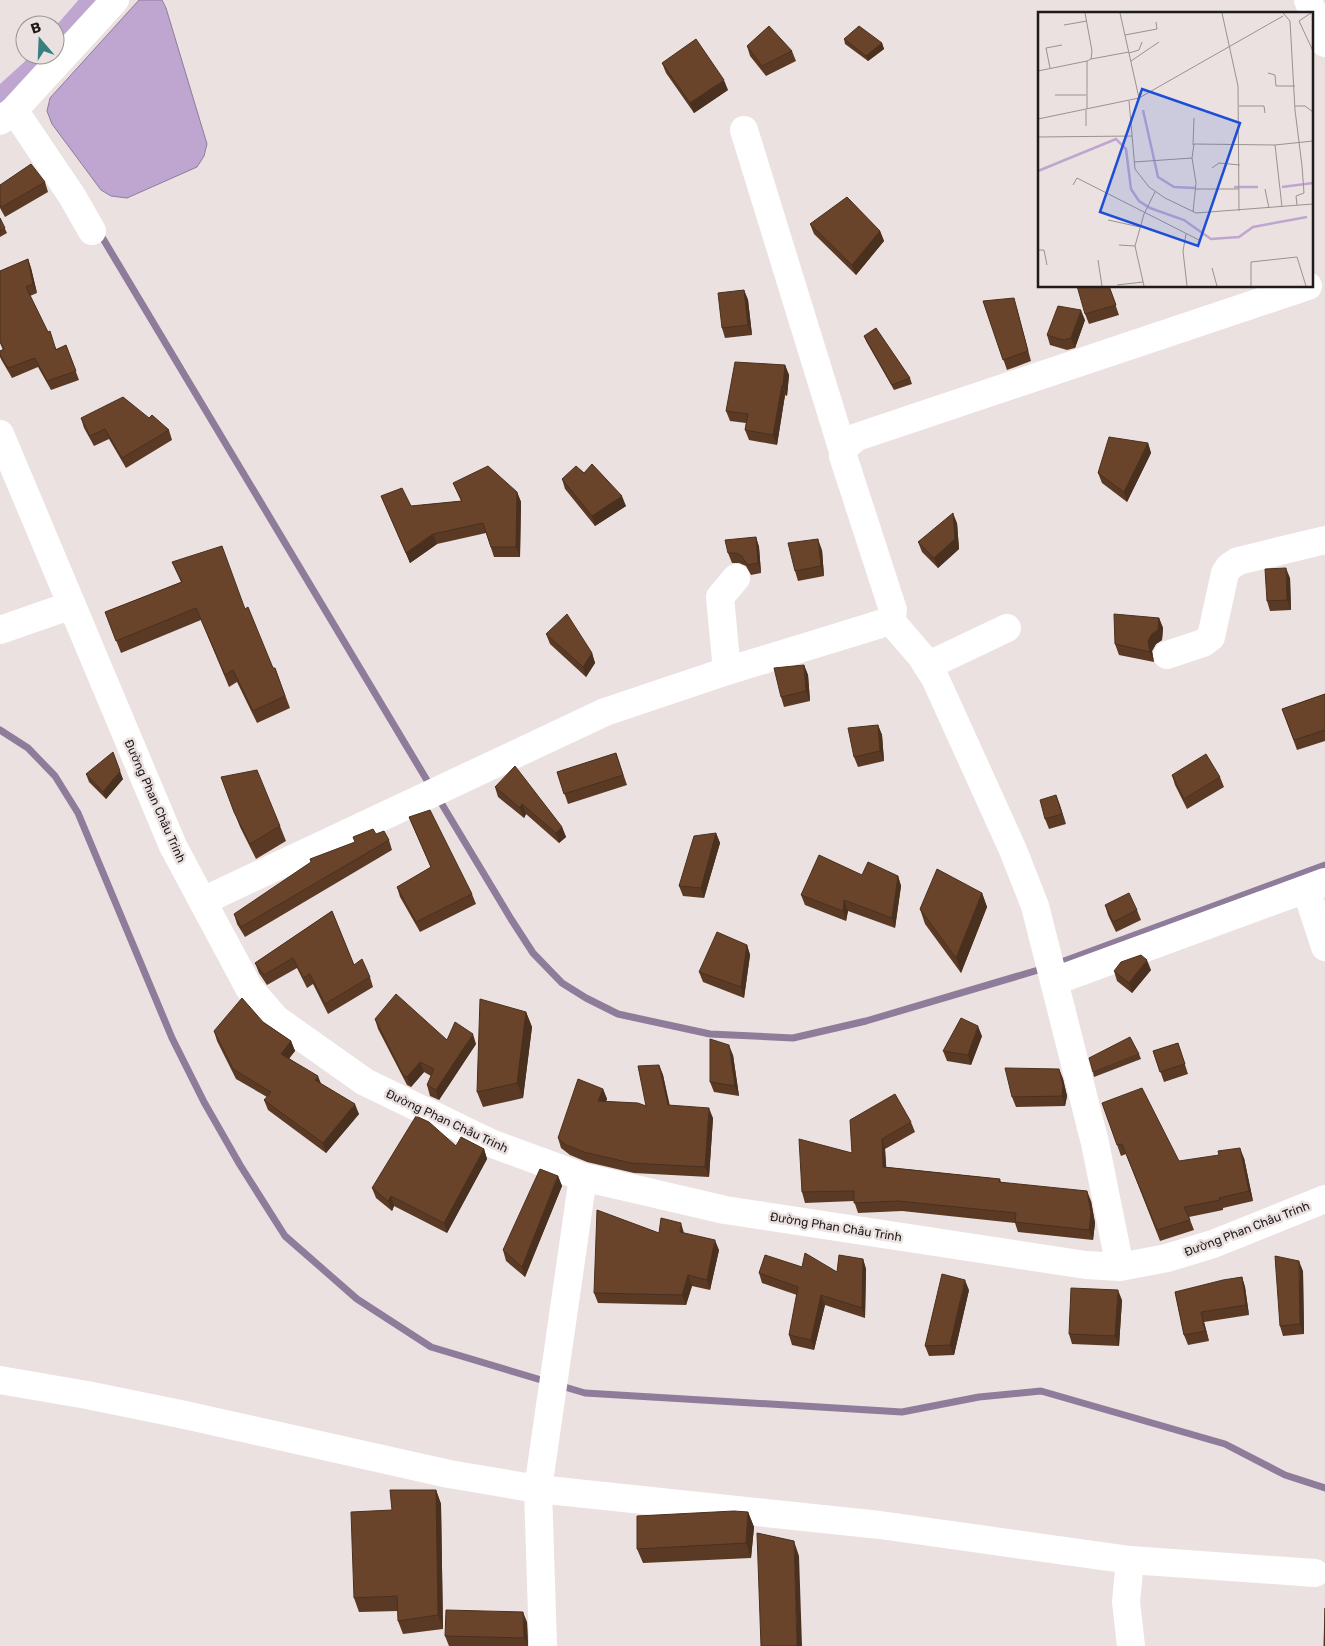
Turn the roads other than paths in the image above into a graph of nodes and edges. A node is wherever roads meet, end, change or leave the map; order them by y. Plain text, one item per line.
1 (115, 0) edge
2 (1308, 0) edge
3 (1325, 43) edge
4 (5, 113) edge
5 (744, 130) dead end
6 (92, 231) dead end
7 (1325, 281) edge
8 (1312, 285) edge
9 (1304, 288) edge
10 (0, 434) edge
11 (842, 451) junction
12 (1325, 540) edge
13 (736, 578) dead end
14 (72, 605) junction
15 (890, 620) junction
16 (1007, 628) dead end
17 (0, 630) edge
18 (1167, 655) dead end
19 (927, 666) junction
20 (727, 671) junction
21 (1316, 886) edge
22 (202, 901) junction
23 (1325, 947) edge
24 (1054, 978) junction
25 (583, 1177) junction
26 (1325, 1199) edge
27 (1120, 1267) junction
28 (0, 1380) edge
29 (538, 1489) junction
30 (1130, 1560) junction
31 (1315, 1573) dead end
32 (544, 1646) edge
33 (1131, 1646) edge

1 - 4 street
2 - 3 street
4 - 6 street
5 - 11 street
7 - 8 street
9 - 11 street
10 - 14 street, Đường Phan Châu Trinh
11 - 15 street
12 - 18 street
13 - 20 street
14 - 17 street
14 - 22 street, Đường Phan Châu Trinh
15 - 19 street
15 - 20 street
16 - 19 street
19 - 24 street
20 - 22 street
21 - 23 street
21 - 24 street
22 - 25 street, Đường Phan Châu Trinh
24 - 27 street
25 - 27 street, Đường Phan Châu Trinh
25 - 29 street
26 - 27 street, Đường Phan Châu Trinh
28 - 29 street
29 - 30 street
29 - 32 street
30 - 31 street
30 - 33 street

